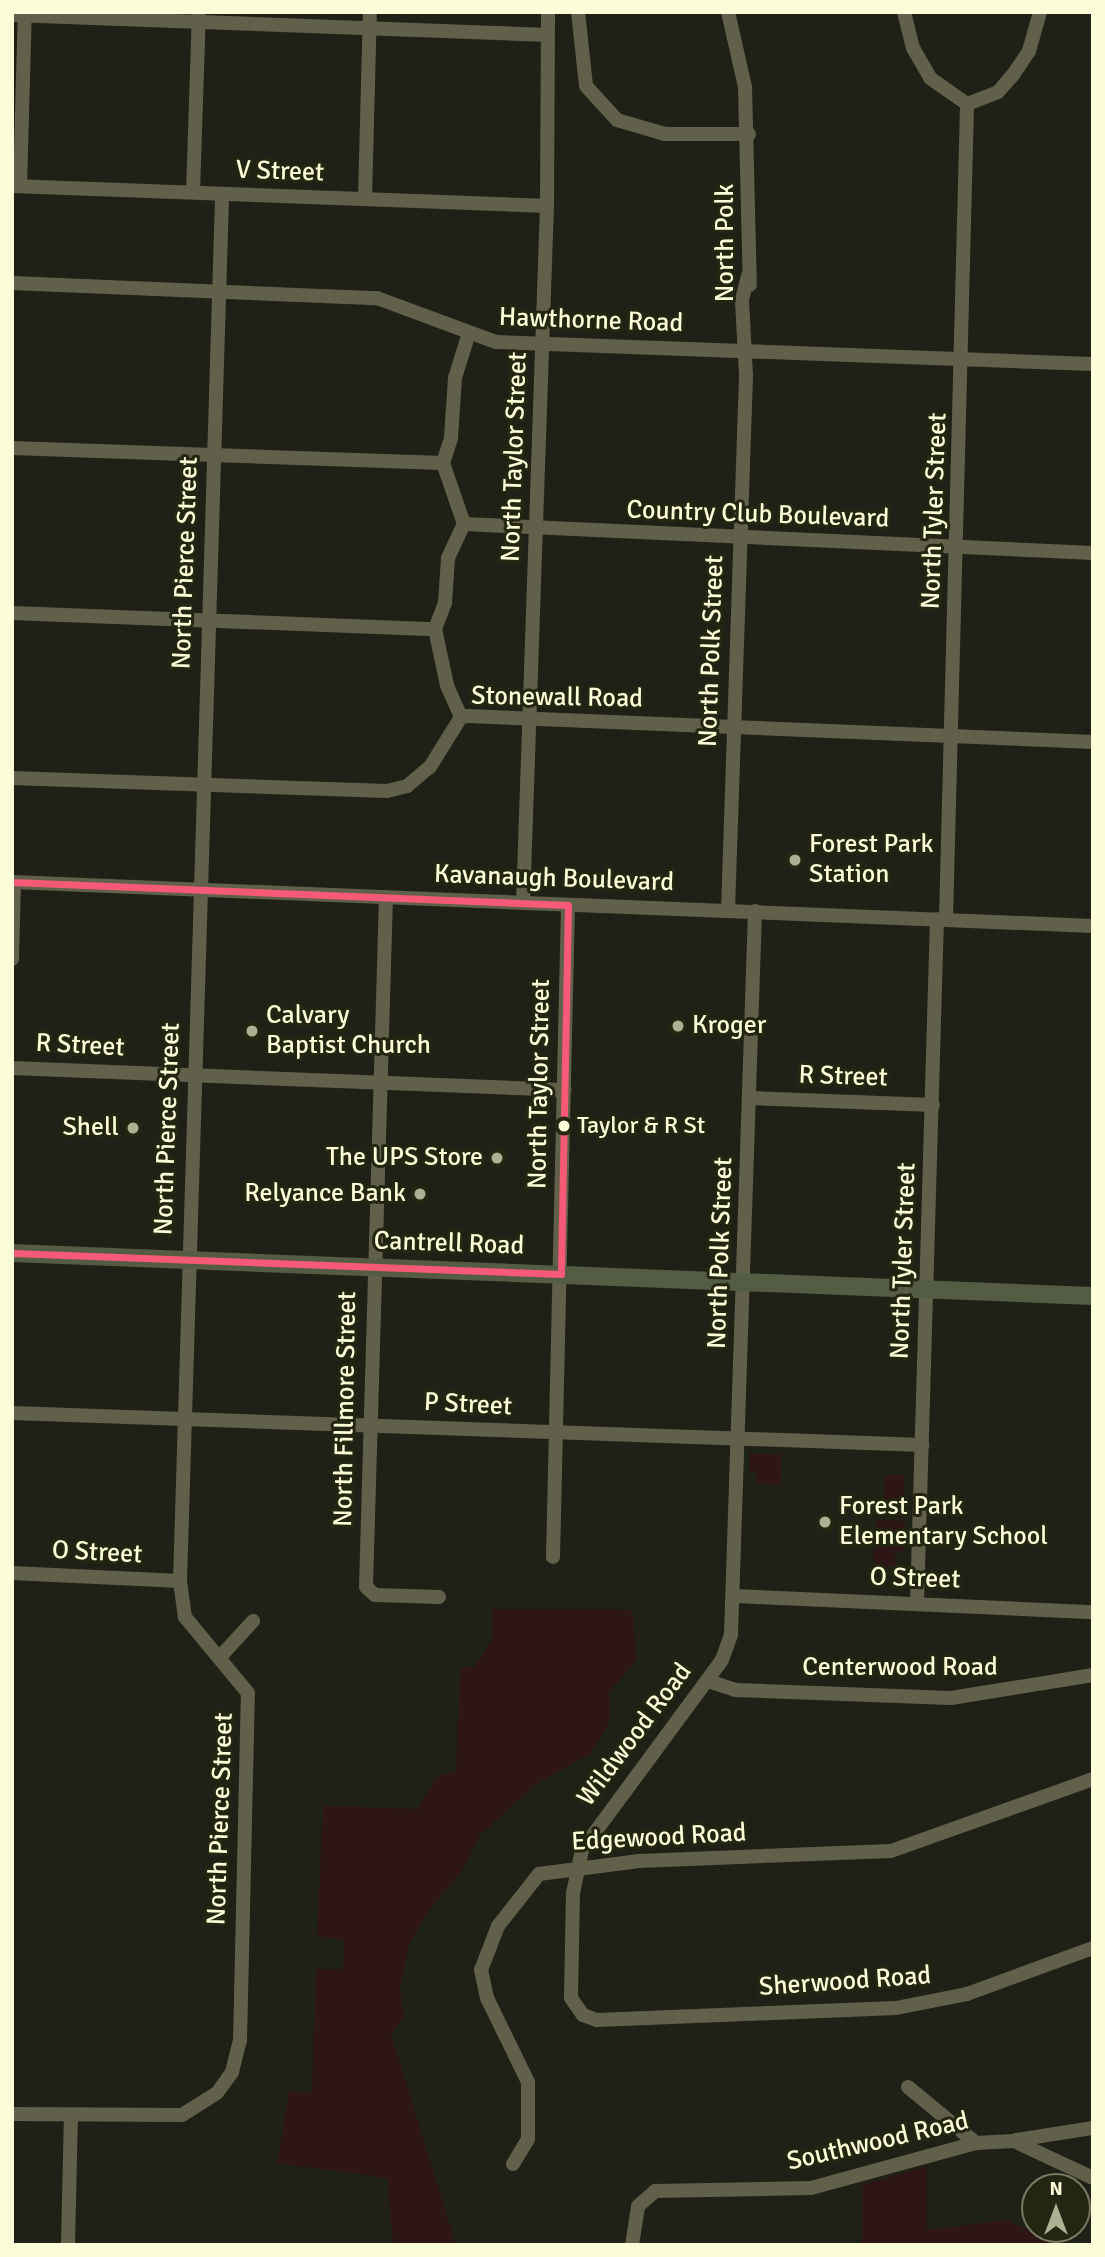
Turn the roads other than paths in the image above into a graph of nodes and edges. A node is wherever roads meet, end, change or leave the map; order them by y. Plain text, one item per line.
1 (370, 12) edge
2 (548, 12) edge
3 (578, 12) edge
4 (728, 12) edge
5 (904, 12) edge
6 (1040, 12) edge
7 (21, 14) edge
8 (198, 17) edge
9 (370, 29) junction
10 (548, 35) junction
11 (967, 104) junction
12 (748, 134) junction
13 (16, 186) edge
14 (193, 192) junction
15 (222, 195) junction
16 (365, 198) junction
17 (547, 206) junction
18 (12, 283) edge
19 (219, 291) junction
20 (468, 336) junction
21 (543, 344) junction
22 (744, 351) junction
23 (963, 359) junction
24 (1093, 364) edge
25 (12, 448) edge
26 (214, 456) junction
27 (443, 463) junction
28 (464, 524) junction
29 (536, 531) junction
30 (740, 540) junction
31 (959, 548) junction
32 (1093, 553) edge
33 (12, 613) edge
34 (209, 620) junction
35 (435, 629) junction
36 (461, 717) junction
37 (530, 719) junction
38 (734, 728) junction
39 (952, 736) junction
40 (1093, 742) edge
41 (12, 778) edge
42 (203, 785) junction
43 (13, 882) edge
44 (200, 889) junction
45 (386, 897) junction
46 (523, 903) junction
47 (568, 905) junction
48 (729, 910) junction
49 (755, 911) junction
50 (941, 919) junction
51 (1093, 926) edge
52 (12, 959) edge
53 (12, 1068) edge
54 (194, 1076) junction
55 (380, 1083) junction
56 (565, 1090) junction
57 (751, 1098) junction
58 (933, 1105) junction
59 (12, 1253) edge
60 (189, 1260) junction
61 (373, 1267) junction
62 (562, 1274) junction
63 (745, 1281) junction
64 (928, 1289) junction
65 (1093, 1296) edge
66 (12, 1413) edge
67 (185, 1420) junction
68 (369, 1424) junction
69 (557, 1434) junction
70 (740, 1440) junction
71 (922, 1445) junction
72 (553, 1557) dead end
73 (12, 1573) edge
74 (180, 1581) junction
75 (735, 1596) junction
76 (439, 1597) dead end
77 (917, 1604) junction
78 (1093, 1612) edge
79 (253, 1622) dead end
80 (220, 1657) junction
81 (1093, 1675) edge
82 (708, 1681) junction
83 (1093, 1779) edge
84 (577, 1866) junction
85 (1093, 1948) edge
86 (592, 2019) joint
87 (908, 2087) dead end
88 (12, 2114) edge
89 (71, 2115) junction
90 (1093, 2128) edge
91 (1014, 2141) junction
92 (976, 2143) junction
93 (513, 2164) dead end
94 (1093, 2178) edge
95 (68, 2245) edge
96 (632, 2245) edge

1 - 9 street
2 - 10 street, North Taylor Street
3 - 12 street
4 - 12 street, North Polk
5 - 11 street
6 - 11 street
7 - 8 street
7 - 13 street
8 - 9 street
8 - 14 street
9 - 10 street
9 - 16 street
10 - 17 street, North Taylor Street
11 - 23 street, North Tyler Street
12 - 22 street, North Polk
13 - 14 street, V Street
14 - 15 street, V Street
15 - 16 street, V Street
15 - 19 street, North Pierce Street
16 - 17 street, V Street
17 - 21 street, North Taylor Street
18 - 19 street, Hawthorne Road
19 - 20 street, Hawthorne Road
19 - 26 street, North Pierce Street
20 - 21 street, Hawthorne Road
20 - 27 street
21 - 22 street, Hawthorne Road
21 - 29 street, North Taylor Street
22 - 23 street, Hawthorne Road
22 - 30 street, North Polk Street
23 - 24 street, Hawthorne Road
23 - 31 street, North Tyler Street
25 - 26 street
26 - 27 street
26 - 34 street, North Pierce Street
27 - 28 street
28 - 29 street, Country Club Boulevard
28 - 35 street
29 - 30 street, Country Club Boulevard
29 - 37 street, North Taylor Street
30 - 31 street, Country Club Boulevard
30 - 38 street, North Polk Street
31 - 32 street, Country Club Boulevard
31 - 39 street, North Tyler Street
33 - 34 street
34 - 35 street
34 - 42 street, North Pierce Street
35 - 36 street
36 - 37 street, Stonewall Road
36 - 42 street, Stonewall Road
37 - 38 street, Stonewall Road
37 - 46 street, North Taylor Street
38 - 39 street, Stonewall Road
38 - 48 street, North Polk Street
39 - 40 street, Stonewall Road
39 - 50 street, North Tyler Street
41 - 42 street, Stonewall Road
42 - 44 street, North Pierce Street
43 - 44 street, Kavanaugh Boulevard
43 - 52 street
44 - 45 street, Kavanaugh Boulevard
44 - 54 street, North Pierce Street
45 - 46 street, Kavanaugh Boulevard
45 - 55 street, North Fillmore Street
46 - 47 street, Kavanaugh Boulevard
47 - 48 street, Kavanaugh Boulevard
47 - 56 street, North Taylor Street
48 - 49 street, Kavanaugh Boulevard
49 - 50 street, Kavanaugh Boulevard
49 - 57 street, North Polk Street
50 - 51 street, Kavanaugh Boulevard
50 - 58 street, North Tyler Street
53 - 54 street, R Street
54 - 55 street, R Street
54 - 60 street, North Pierce Street
55 - 56 street, R Street
55 - 61 street, North Fillmore Street
56 - 62 street, North Taylor Street
57 - 58 street, R Street
57 - 63 street, North Polk Street
58 - 64 street, North Tyler Street
59 - 60 main road, Cantrell Road
60 - 61 main road, Cantrell Road
60 - 67 street, North Pierce Street
61 - 62 main road, Cantrell Road
61 - 68 street, North Fillmore Street
62 - 63 main road, Cantrell Road
62 - 69 street, North Taylor Street
63 - 64 main road, Cantrell Road
63 - 70 street, North Polk Street
64 - 65 main road, Cantrell Road
64 - 71 street, North Tyler Street
66 - 67 street, P Street
67 - 68 street, P Street
67 - 74 street, North Pierce Street
68 - 69 street, P Street
68 - 76 street, North Fillmore Street
69 - 70 street, P Street
69 - 72 street, North Taylor Street
70 - 71 street, P Street
70 - 75 street, North Polk Street
71 - 77 street, North Tyler Street
73 - 74 street, O Street
74 - 80 street, North Pierce Street
75 - 77 street, O Street
75 - 82 street, Wildwood Road
77 - 78 street, O Street
79 - 80 street
80 - 89 street, North Pierce Street
81 - 82 street, Centerwood Road
82 - 84 street, Wildwood Road
83 - 84 street, Edgewood Road
84 - 86 street, Wildwood Road
84 - 93 street, Edgewood Road
85 - 86 street, Sherwood Road
87 - 92 street
88 - 89 street, North Pierce Street
89 - 95 street
90 - 91 street
91 - 92 street, Southwood Road
91 - 94 street, Southwood Road
92 - 96 street, Southwood Road

